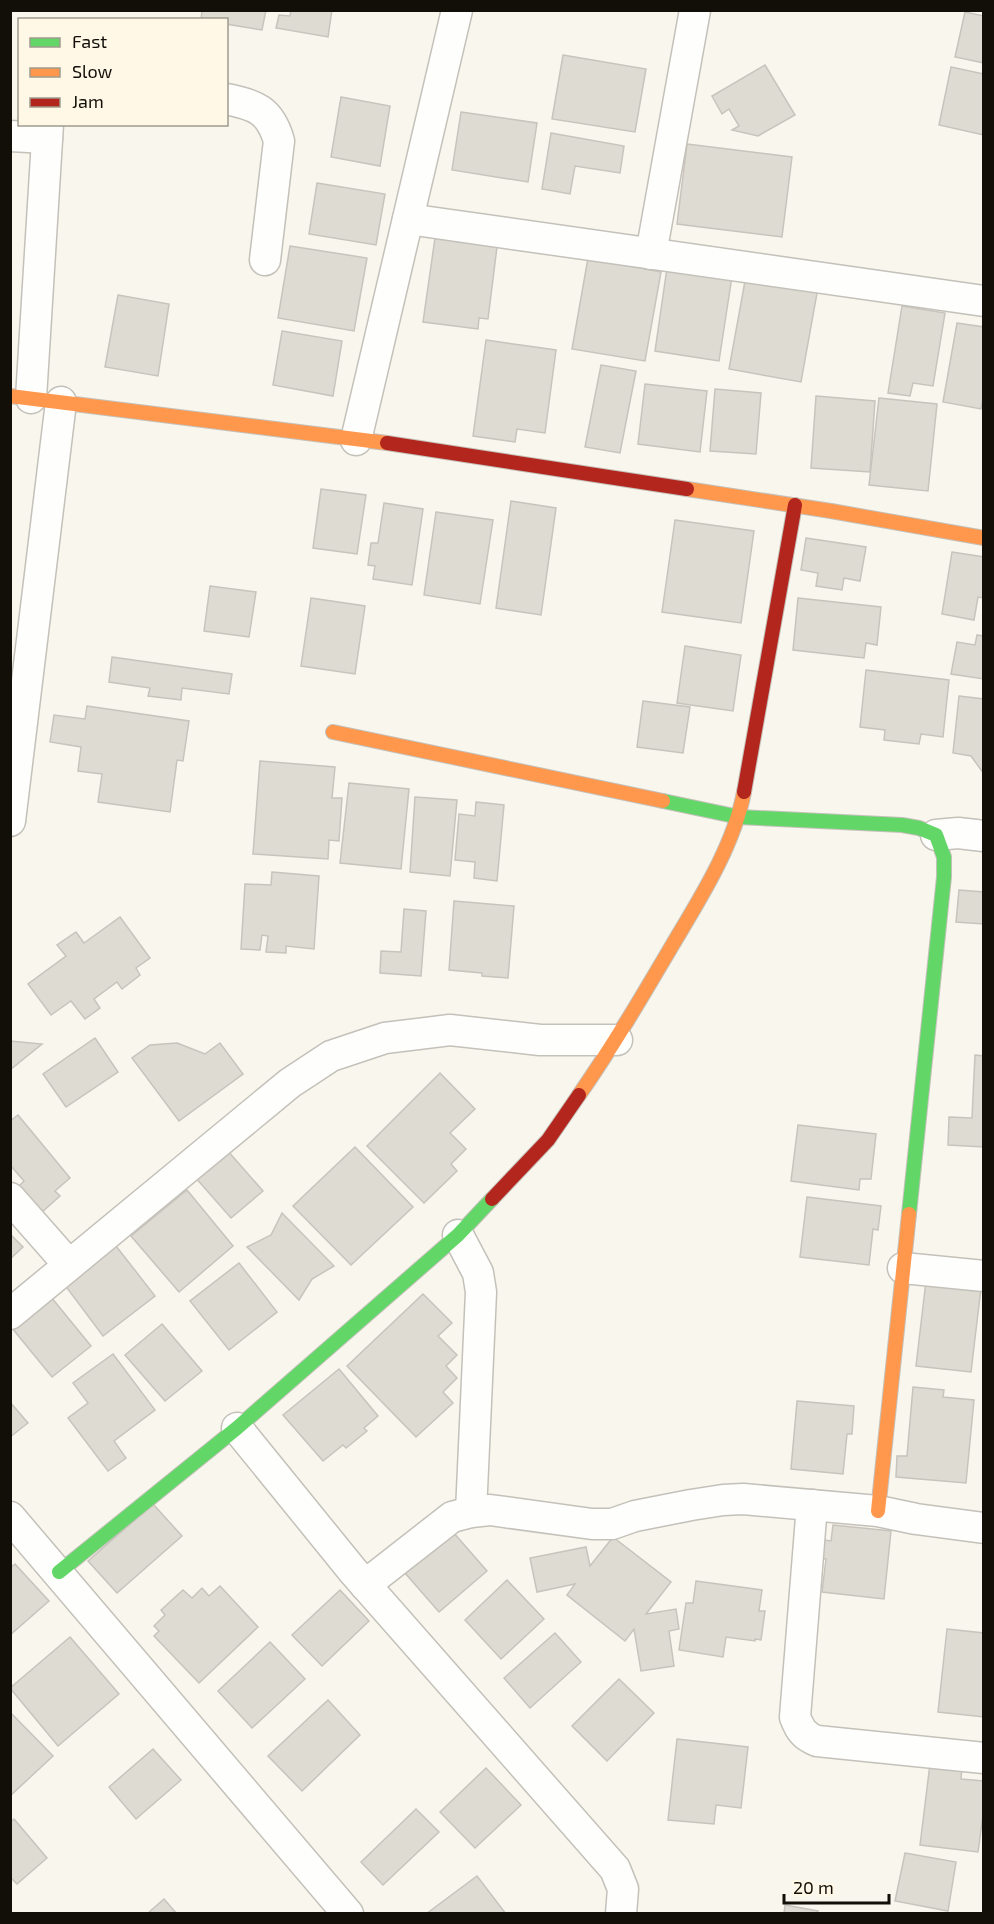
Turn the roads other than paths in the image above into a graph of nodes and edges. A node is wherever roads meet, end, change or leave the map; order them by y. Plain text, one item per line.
1 (457, 10) edge
2 (695, 10) edge
3 (228, 99) edge
4 (47, 131) edge
5 (10, 136) edge
6 (408, 219) junction
7 (651, 254) junction
8 (266, 260) dead end
9 (984, 301) edge
10 (21, 397) edge
11 (61, 402) junction
12 (357, 440) junction
13 (795, 505) junction
14 (984, 538) edge
15 (333, 732) dead end
16 (739, 817) junction
17 (10, 821) edge
18 (936, 835) junction
19 (984, 836) edge
20 (617, 1040) junction
21 (10, 1198) edge
22 (458, 1235) junction
23 (69, 1265) junction
24 (903, 1268) junction
25 (984, 1276) edge
26 (10, 1314) edge
27 (237, 1428) junction
28 (812, 1505) junction
29 (878, 1511) junction
30 (471, 1512) junction
31 (10, 1517) edge
32 (984, 1528) edge
33 (59, 1572) junction
34 (365, 1585) junction
35 (984, 1758) edge
36 (348, 1914) edge
37 (621, 1914) edge

1 - 6 street
2 - 7 street
3 - 8 street
4 - 5 street
4 - 10 street
6 - 7 street
6 - 12 street
7 - 9 street
10 - 11 street
11 - 12 street
11 - 17 street
12 - 13 street
13 - 14 street
13 - 16 street
15 - 16 street
16 - 18 street
16 - 20 street
18 - 19 street
18 - 24 street
20 - 22 street
20 - 23 street
21 - 23 street
22 - 27 street
22 - 30 street
23 - 26 street
24 - 25 street
24 - 29 street
27 - 33 street
27 - 34 street
28 - 29 street
28 - 30 street
28 - 35 street
29 - 32 street
30 - 34 street
31 - 33 street
33 - 36 street
34 - 37 street

